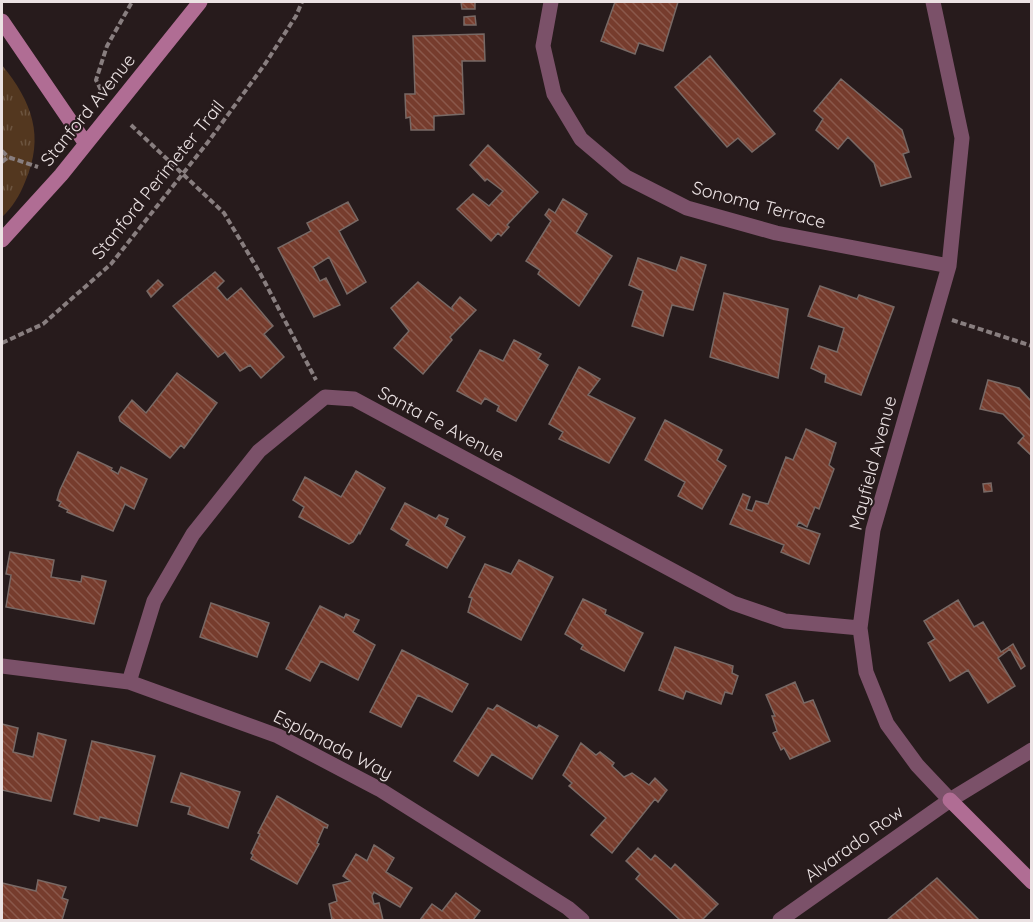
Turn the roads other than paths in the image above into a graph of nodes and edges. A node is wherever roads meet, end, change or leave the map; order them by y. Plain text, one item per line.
1 (200, 2) edge
2 (551, 2) edge
3 (933, 2) edge
4 (2, 21) edge
5 (86, 144) junction
6 (2, 240) edge
7 (949, 266) junction
8 (860, 628) junction
9 (2, 666) edge
10 (129, 682) junction
11 (1032, 750) edge
12 (950, 800) junction
13 (1032, 882) edge
14 (582, 921) edge
15 (780, 921) edge

1 - 5 street, Stanford Avenue
2 - 7 street, Sonoma Terrace
3 - 7 street, Mayfield Avenue
4 - 5 street
5 - 6 street, Stanford Avenue
7 - 8 street, Mayfield Avenue
8 - 10 street, Santa Fe Avenue
8 - 12 street, Mayfield Avenue
9 - 10 street, Esplanada Way
10 - 14 street, Esplanada Way
11 - 12 street, Alvarado Row
12 - 13 street, Mayfield Avenue
12 - 15 street, Alvarado Row

